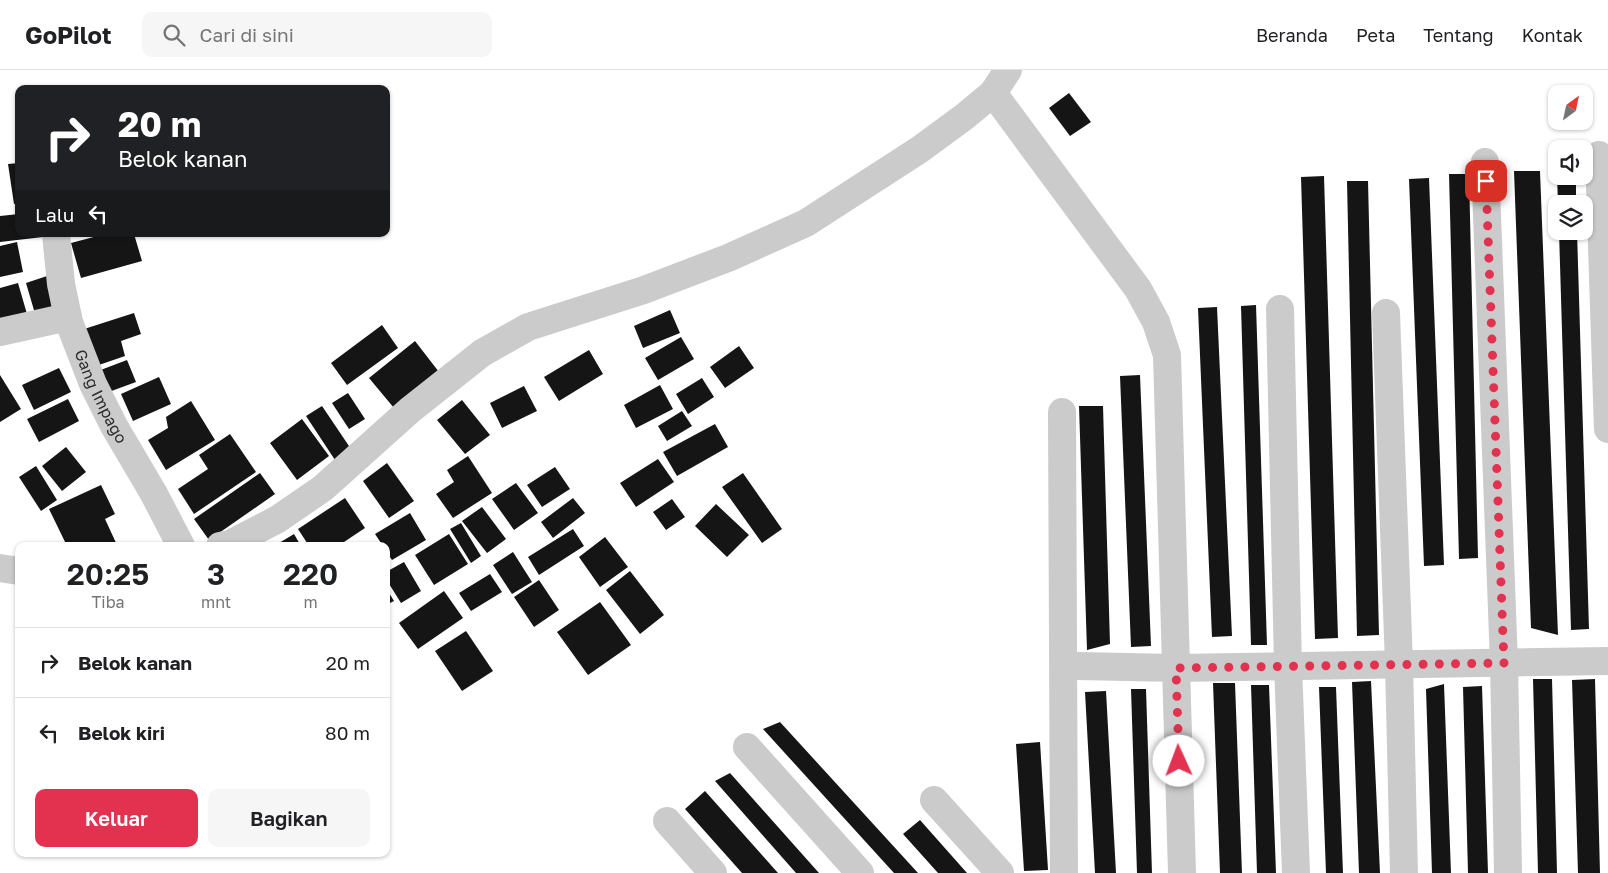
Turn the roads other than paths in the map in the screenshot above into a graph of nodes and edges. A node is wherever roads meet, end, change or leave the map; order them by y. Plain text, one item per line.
1 (1008, 70) edge
2 (993, 93) junction
3 (1599, 155) dead end
4 (1485, 162) dead end
5 (56, 237) edge
6 (1280, 309) dead end
7 (1386, 313) dead end
8 (68, 318) junction
9 (0, 332) edge
10 (1062, 412) dead end
11 (1608, 429) edge
12 (179, 542) edge
13 (234, 542) edge
14 (0, 568) edge
15 (15, 570) edge
16 (1608, 661) edge
17 (1504, 663) junction
18 (1399, 664) junction
19 (1077, 666) dead end
20 (1288, 666) junction
21 (1176, 668) junction
22 (747, 747) dead end
23 (934, 800) dead end
24 (667, 821) dead end
25 (712, 873) edge
26 (860, 873) edge
27 (1000, 873) edge
28 (1064, 873) edge
29 (1182, 873) edge
30 (1296, 873) edge
31 (1404, 873) edge
32 (1508, 873) edge

1 - 2 street
2 - 13 street
2 - 21 street
3 - 11 street
4 - 17 street
5 - 8 street, Gang Impago
6 - 20 street
7 - 18 street
8 - 9 street
8 - 12 street, Gang Impago
10 - 28 street
14 - 15 street
16 - 17 street
17 - 18 street
17 - 32 street
18 - 20 street
18 - 31 street
19 - 21 street
20 - 21 street
20 - 30 street
21 - 29 street
22 - 26 street
23 - 27 street
24 - 25 street

